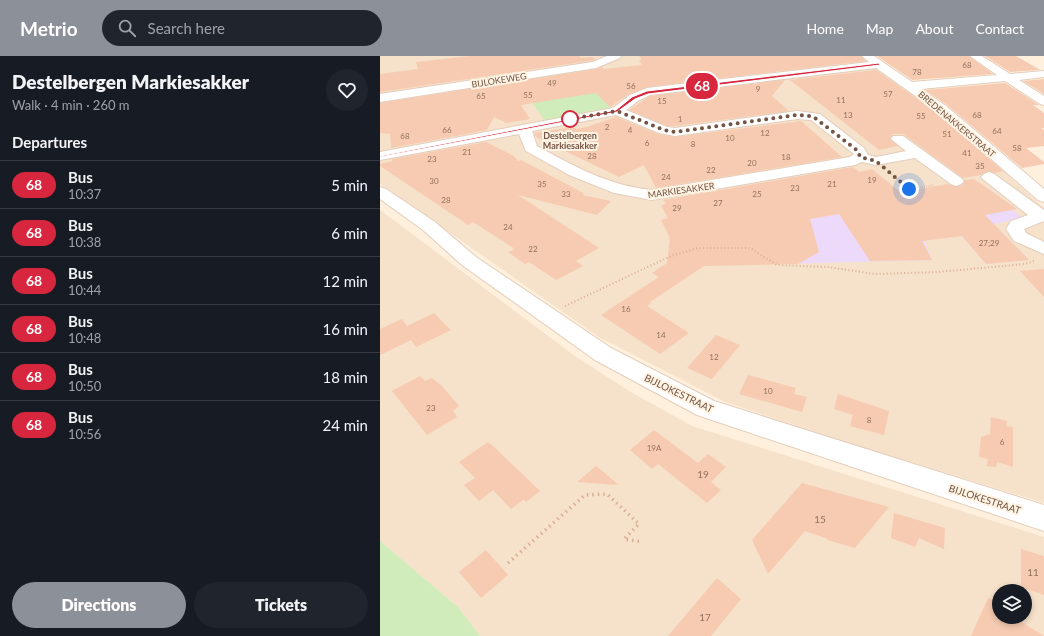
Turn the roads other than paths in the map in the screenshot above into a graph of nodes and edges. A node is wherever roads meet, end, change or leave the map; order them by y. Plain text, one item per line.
1 (616, 56) edge
2 (867, 56) edge
3 (975, 56) edge
4 (879, 64) junction
5 (1044, 74) edge
6 (1006, 77) junction
7 (911, 86) junction
8 (380, 98) edge
9 (1044, 101) edge
10 (617, 111) junction
11 (524, 128) junction
12 (898, 139) dead end
13 (918, 154) junction
14 (380, 156) edge
15 (860, 157) junction
16 (989, 177) dead end
17 (956, 181) road end
18 (380, 192) edge
19 (1044, 197) edge
20 (1042, 215) edge
21 (1044, 249) edge
22 (1044, 518) edge

1 - 8 street, BIJLOKEWEG
2 - 4 street, BREDENAKKERSTRAAT
3 - 6 street
4 - 7 street, BREDENAKKERSTRAAT
4 - 10 street
5 - 6 street
6 - 7 street
6 - 9 street
7 - 19 street, BREDENAKKERSTRAAT
10 - 11 street
10 - 15 street
11 - 14 street
11 - 15 street, MARKIESAKKER
12 - 13 street
13 - 15 street
13 - 17 street
16 - 20 street
18 - 22 street, BIJLOKESTRAAT
20 - 21 street

